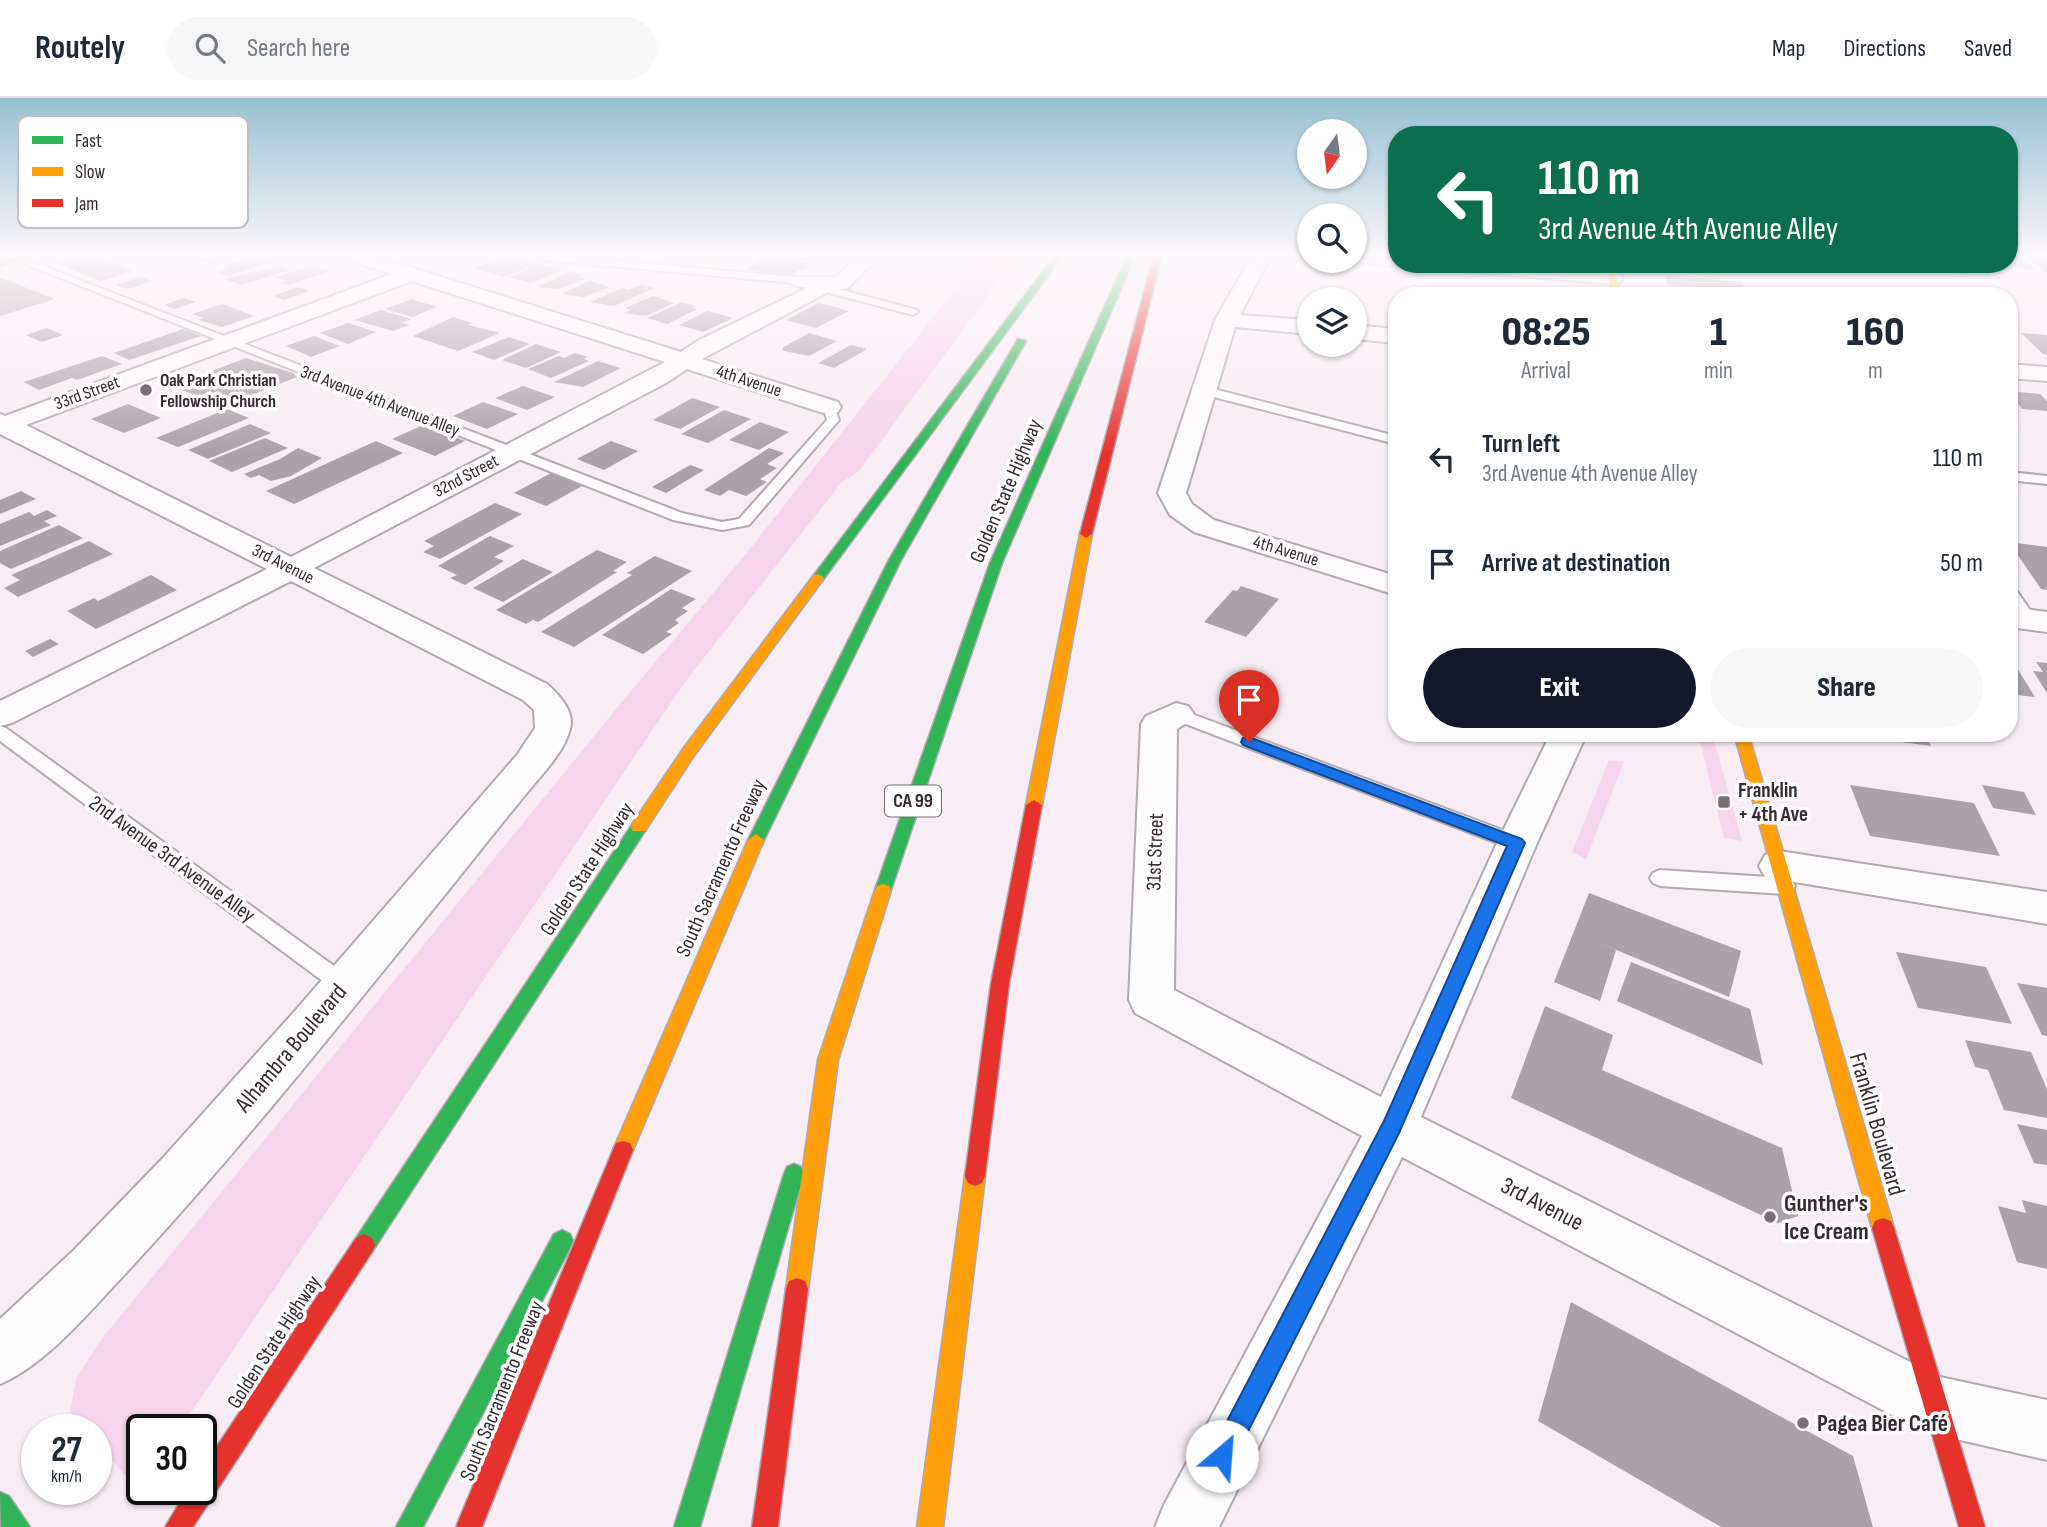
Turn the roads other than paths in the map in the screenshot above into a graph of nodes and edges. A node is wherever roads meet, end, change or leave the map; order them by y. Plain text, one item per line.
1 (1226, 320) edge
2 (176, 321) edge
3 (283, 321) edge
4 (559, 321) edge
5 (756, 321) edge
6 (1010, 321) edge
7 (1033, 321) edge
8 (1103, 321) edge
9 (1140, 321) edge
10 (1234, 321) edge
11 (1297, 326) edge
12 (1367, 333) edge
13 (1388, 334) edge
14 (228, 341) junction
15 (684, 360) junction
16 (2018, 371) edge
17 (2047, 374) edge
18 (1206, 391) junction
19 (829, 407) joint
20 (2, 424) edge
21 (1388, 438) edge
22 (511, 452) junction
23 (2018, 477) edge
24 (2047, 480) edge
25 (290, 568) junction
26 (1388, 584) edge
27 (2018, 604) edge
28 (2028, 619) edge
29 (1176, 714) joint
30 (0, 715) edge
31 (555, 719) joint
32 (0, 732) edge
33 (1565, 742) edge
34 (1744, 742) edge
35 (1517, 843) junction
36 (1782, 876) junction
37 (1660, 877) dead end
38 (2047, 908) edge
39 (344, 985) junction
40 (1151, 1000) joint
41 (828, 1060) junction
42 (658, 1063) junction
43 (1392, 1127) junction
44 (586, 1198) dead end
45 (572, 1222) dead end
46 (0, 1356) edge
47 (1934, 1405) junction
48 (2047, 1430) edge
49 (0, 1505) edge
50 (17, 1527) edge
51 (178, 1527) edge
52 (409, 1527) edge
53 (469, 1527) edge
54 (687, 1527) edge
55 (765, 1527) edge
56 (930, 1527) edge
57 (1186, 1527) edge
58 (1972, 1527) edge

1 - 18 street
2 - 14 lane, 3rd Avenue 4th Avenue Alley
3 - 14 street, 33rd Street
4 - 15 street, 4th Avenue
5 - 15 street, 32nd Street
6 - 51 main road, Golden State Highway
7 - 42 main road, South Sacramento Freeway
8 - 41 main road, Golden State Highway / CA 99
9 - 56 main road
10 - 11 street
12 - 13 street
14 - 20 street, 33rd Street
14 - 22 lane, 3rd Avenue 4th Avenue Alley
15 - 19 street, 4th Avenue
15 - 22 street, 32nd Street
16 - 17 street
18 - 21 lane
18 - 26 street, 4th Avenue
19 - 22 lane, 3rd Avenue 4th Avenue Alley
20 - 25 street, 3rd Avenue
22 - 25 street, 32nd Street
23 - 24 lane
25 - 30 street, 32nd Street
25 - 31 street, 3rd Avenue
27 - 28 lane
29 - 35 lane
29 - 40 street, 31st Street
31 - 39 street, Alhambra Boulevard
32 - 39 lane, 2nd Avenue 3rd Avenue Alley
33 - 35 street
34 - 36 main road, Franklin Boulevard
35 - 43 street
36 - 37 lane
36 - 38 street
36 - 47 main road, Franklin Boulevard
39 - 46 street, Alhambra Boulevard
40 - 43 street, 3rd Avenue
41 - 54 main road
41 - 55 main road, Golden State Highway
42 - 44 main road
42 - 53 main road, South Sacramento Freeway
43 - 47 street, 3rd Avenue
43 - 57 street
45 - 52 main road
47 - 48 street, 3rd Avenue
47 - 58 main road, Franklin Boulevard
49 - 50 main road

